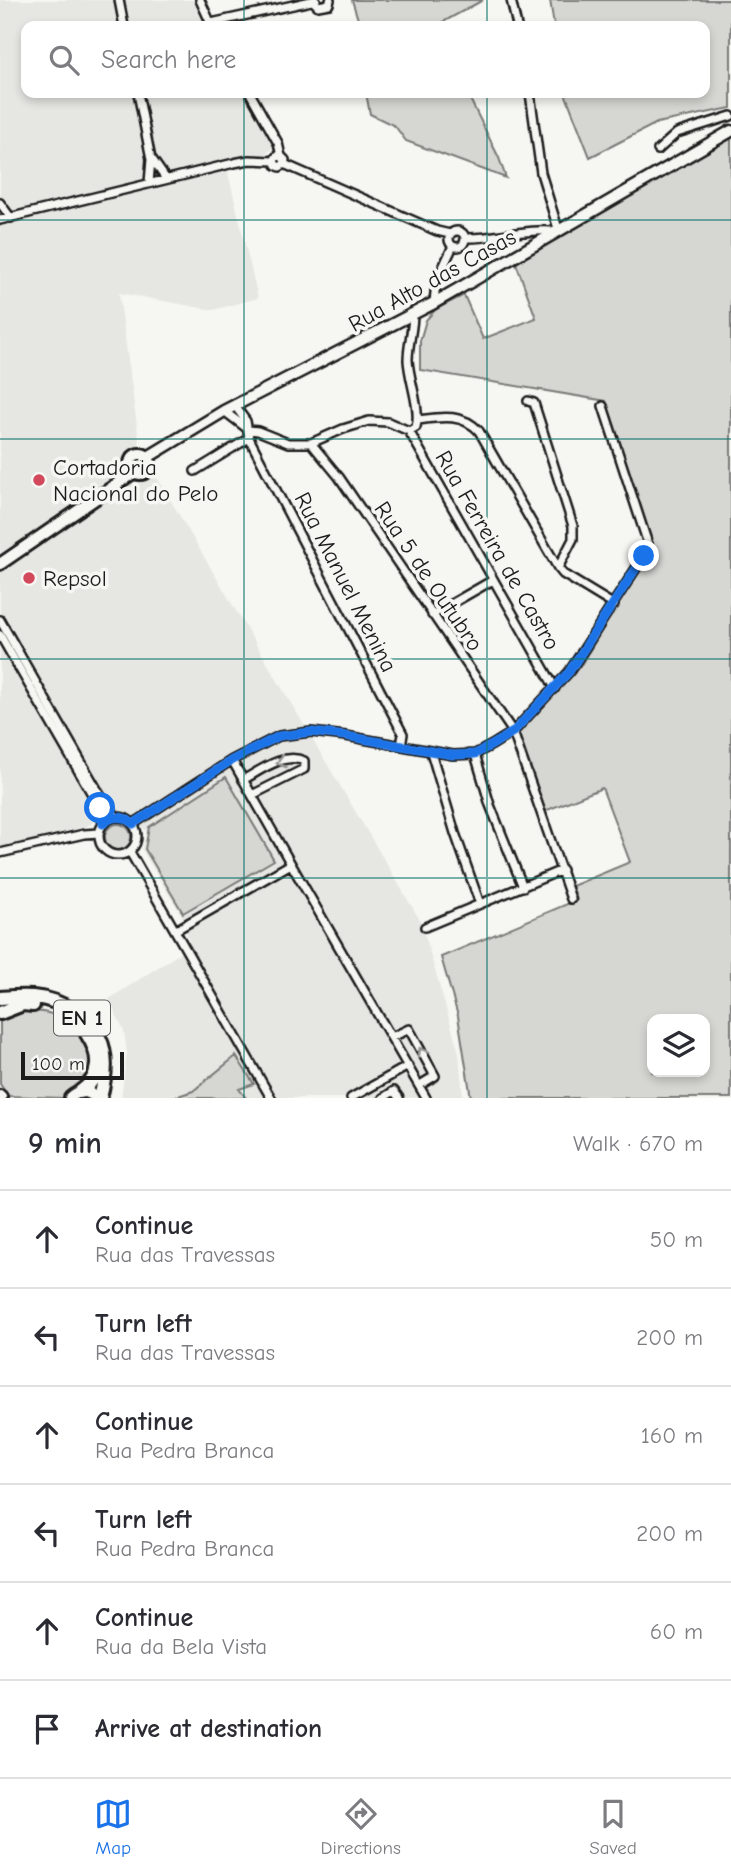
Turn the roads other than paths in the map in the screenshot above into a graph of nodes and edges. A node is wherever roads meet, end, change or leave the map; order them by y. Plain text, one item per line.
1 (119, 0) edge
2 (200, 0) edge
3 (330, 0) edge
4 (511, 0) edge
5 (315, 1) edge
6 (123, 21) edge
7 (209, 21) edge
8 (228, 21) edge
9 (516, 21) edge
10 (139, 98) edge
11 (253, 98) edge
12 (531, 98) edge
13 (731, 116) edge
14 (731, 131) edge
15 (658, 150) dead end
16 (278, 158) junction
17 (151, 159) junction
18 (166, 179) junction
19 (149, 183) junction
20 (0, 203) edge
21 (11, 218) junction
22 (0, 220) edge
23 (559, 232) junction
24 (450, 234) junction
25 (464, 238) junction
26 (453, 246) junction
27 (434, 303) junction
28 (413, 314) junction
29 (528, 401) dead end
30 (234, 406) junction
31 (603, 406) dead end
32 (224, 411) junction
33 (418, 420) junction
34 (409, 431) junction
35 (249, 434) junction
36 (311, 443) junction
37 (148, 457) joint
38 (132, 470) junction
39 (195, 471) dead end
40 (0, 555) edge
41 (0, 564) edge
42 (558, 568) junction
43 (493, 580) junction
44 (614, 604) junction
45 (432, 615) junction
46 (0, 620) edge
47 (0, 635) edge
48 (555, 688) junction
49 (513, 732) junction
50 (401, 746) junction
51 (431, 752) junction
52 (475, 754) junction
53 (232, 760) junction
54 (243, 780) junction
55 (252, 795) junction
56 (117, 817) junction
57 (103, 824) junction
58 (133, 824) junction
59 (99, 833) junction
60 (130, 852) junction
61 (0, 853) edge
62 (291, 864) junction
63 (562, 870) junction
64 (523, 887) junction
65 (571, 899) dead end
66 (480, 904) junction
67 (425, 927) dead end
68 (176, 930) junction
69 (0, 998) edge
70 (0, 1013) edge
71 (392, 1037) junction
72 (408, 1066) junction
73 (420, 1085) junction
74 (75, 1095) edge
75 (98, 1098) edge
76 (271, 1098) edge
77 (351, 1098) edge
78 (383, 1098) edge
79 (399, 1098) edge
80 (426, 1098) edge

1 - 6 street
2 - 7 street
3 - 5 street
4 - 9 street
5 - 8 street
10 - 17 street
11 - 16 street
12 - 23 street
13 - 15 street
14 - 23 main road, Rua Alto das Casas
16 - 18 street
16 - 24 street
17 - 18 street
17 - 19 street
18 - 19 street
19 - 21 street
20 - 21 street
21 - 22 street
23 - 25 street
23 - 27 main road, Rua Alto das Casas
24 - 25 street
24 - 26 street
25 - 26 street
26 - 27 street
27 - 28 main road, Rua Alto das Casas
28 - 30 main road, Rua Alto das Casas
28 - 33 street
29 - 42 street
30 - 32 main road, Rua Alto das Casas
30 - 35 street, Rua Manuel Menina
31 - 44 street
32 - 35 street
32 - 37 main road, Rua Alto das Casas
33 - 34 street
33 - 42 street
34 - 36 street
34 - 43 street, Rua Ferreira de Castro
35 - 36 street
35 - 39 street
35 - 50 street, Rua Manuel Menina
36 - 45 street, Rua 5 de Outubro
37 - 38 main road
38 - 40 main road
38 - 41 main road
42 - 44 street
43 - 45 street
43 - 48 street, Rua Ferreira de Castro
44 - 48 street
45 - 49 street, Rua 5 de Outubro
46 - 56 street
47 - 57 street
48 - 49 street
49 - 52 street
49 - 63 street, Rua 5 de Outubro
50 - 51 street
50 - 53 street
51 - 52 street
51 - 66 street
52 - 64 street
53 - 54 street
53 - 58 street
54 - 55 street
55 -> 54 street
55 - 62 street
56 - 57 street
56 - 58 street
57 - 59 street
58 - 60 street
59 - 60 street
59 - 61 street
60 - 68 street
62 - 68 street
62 - 71 street
63 - 64 street
63 - 65 street, Rua 5 de Outubro
64 - 66 street
66 - 67 street
68 - 76 street
69 - 75 highway, EN 1
70 - 74 highway, EN 1
71 - 72 street
73 -> 71 street
72 - 73 street
72 - 77 street
73 - 80 street
74 - 75 main road
78 - 79 street

